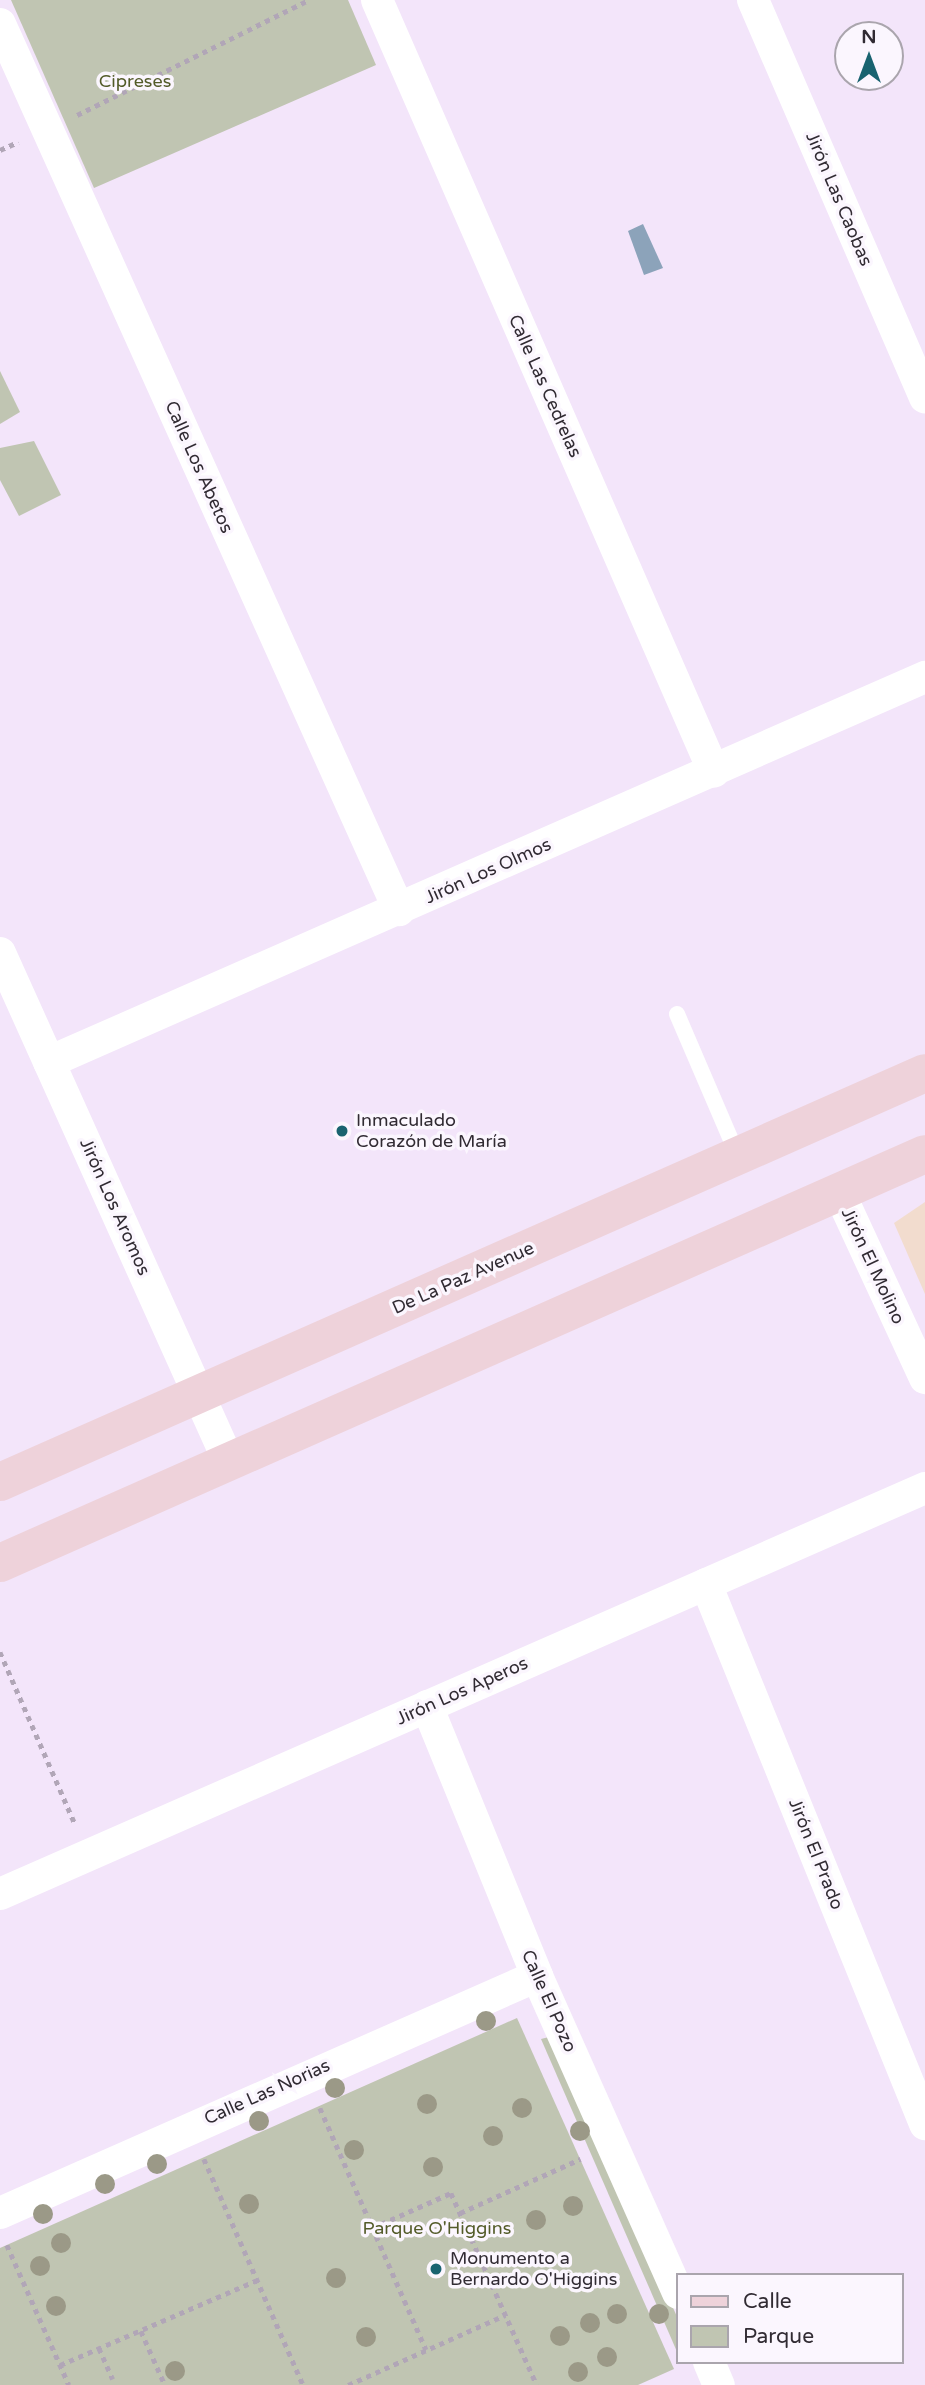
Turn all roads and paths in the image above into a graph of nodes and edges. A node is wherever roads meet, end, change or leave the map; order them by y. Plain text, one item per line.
1 (309, 0) edge
2 (377, 0) edge
3 (753, 0) edge
4 (0, 24) edge
5 (48, 130) junction
6 (925, 397) edge
7 (925, 677) edge
8 (714, 772) junction
9 (399, 910) junction
10 (0, 953) edge
11 (677, 1014) dead end
12 (49, 1062) junction
13 (925, 1073) edge
14 (925, 1154) edge
15 (738, 1156) junction
16 (839, 1192) junction
17 (925, 1378) edge
18 (199, 1394) junction
19 (229, 1462) junction
20 (0, 1482) edge
21 (925, 1488) edge
22 (0, 1563) edge
23 (706, 1584) junction
24 (0, 1652) edge
25 (427, 1706) junction
26 (89, 1855) junction
27 (0, 1894) edge
28 (537, 1976) junction
29 (320, 2108) dead end
30 (925, 2124) edge
31 (204, 2159) dead end
32 (580, 2159) dead end
33 (0, 2213) edge
34 (460, 2213) junction
35 (372, 2228) junction
36 (7, 2245) dead end
37 (257, 2280) junction
38 (676, 2289) edge
39 (505, 2315) junction
40 (141, 2330) junction
41 (99, 2348) junction
42 (426, 2350) junction
43 (710, 2364) edge
44 (60, 2365) junction
45 (113, 2379) dead end
46 (69, 2385) edge
47 (164, 2385) edge
48 (303, 2385) edge
49 (348, 2385) edge
50 (537, 2385) edge
51 (719, 2385) edge

1 - 5 path
2 - 8 street, Calle Las Cedrelas
3 - 6 street, Jirón Las Caobas
4 - 5 street, Calle Los Abetos
5 - 9 street, Calle Los Abetos
7 - 8 street, Jirón Los Olmos
8 - 9 street, Jirón Los Olmos
9 - 12 street, Jirón Los Olmos
10 - 12 street, Jirón Los Aromos
11 - 15 lane
12 - 18 street, Jirón Los Aromos
13 - 15 street, De La Paz Avenue
14 - 16 street
15 - 18 street, De La Paz Avenue
16 - 17 street, Jirón El Molino
16 - 19 street
18 - 19 street, Jirón Los Aromos
18 - 20 street, De La Paz Avenue
19 - 22 street
21 - 23 street, Jirón Los Aperos
23 - 25 street, Jirón Los Aperos
23 - 30 street, Jirón El Prado
24 - 26 path
25 - 26 street, Jirón Los Aperos
25 - 28 street, Calle El Pozo
26 - 27 street, Jirón Los Aperos
28 - 33 street, Calle Las Norias
28 - 38 street, Calle El Pozo
29 - 35 path
31 - 37 path
32 - 34 path
34 - 35 path
34 - 39 path
35 - 42 path
36 - 44 path
37 - 40 path
37 - 48 path
39 - 42 path
39 - 50 path
40 - 41 path
40 - 47 path
41 - 44 path
41 - 45 path
42 - 49 path
43 - 51 street
44 - 46 path

